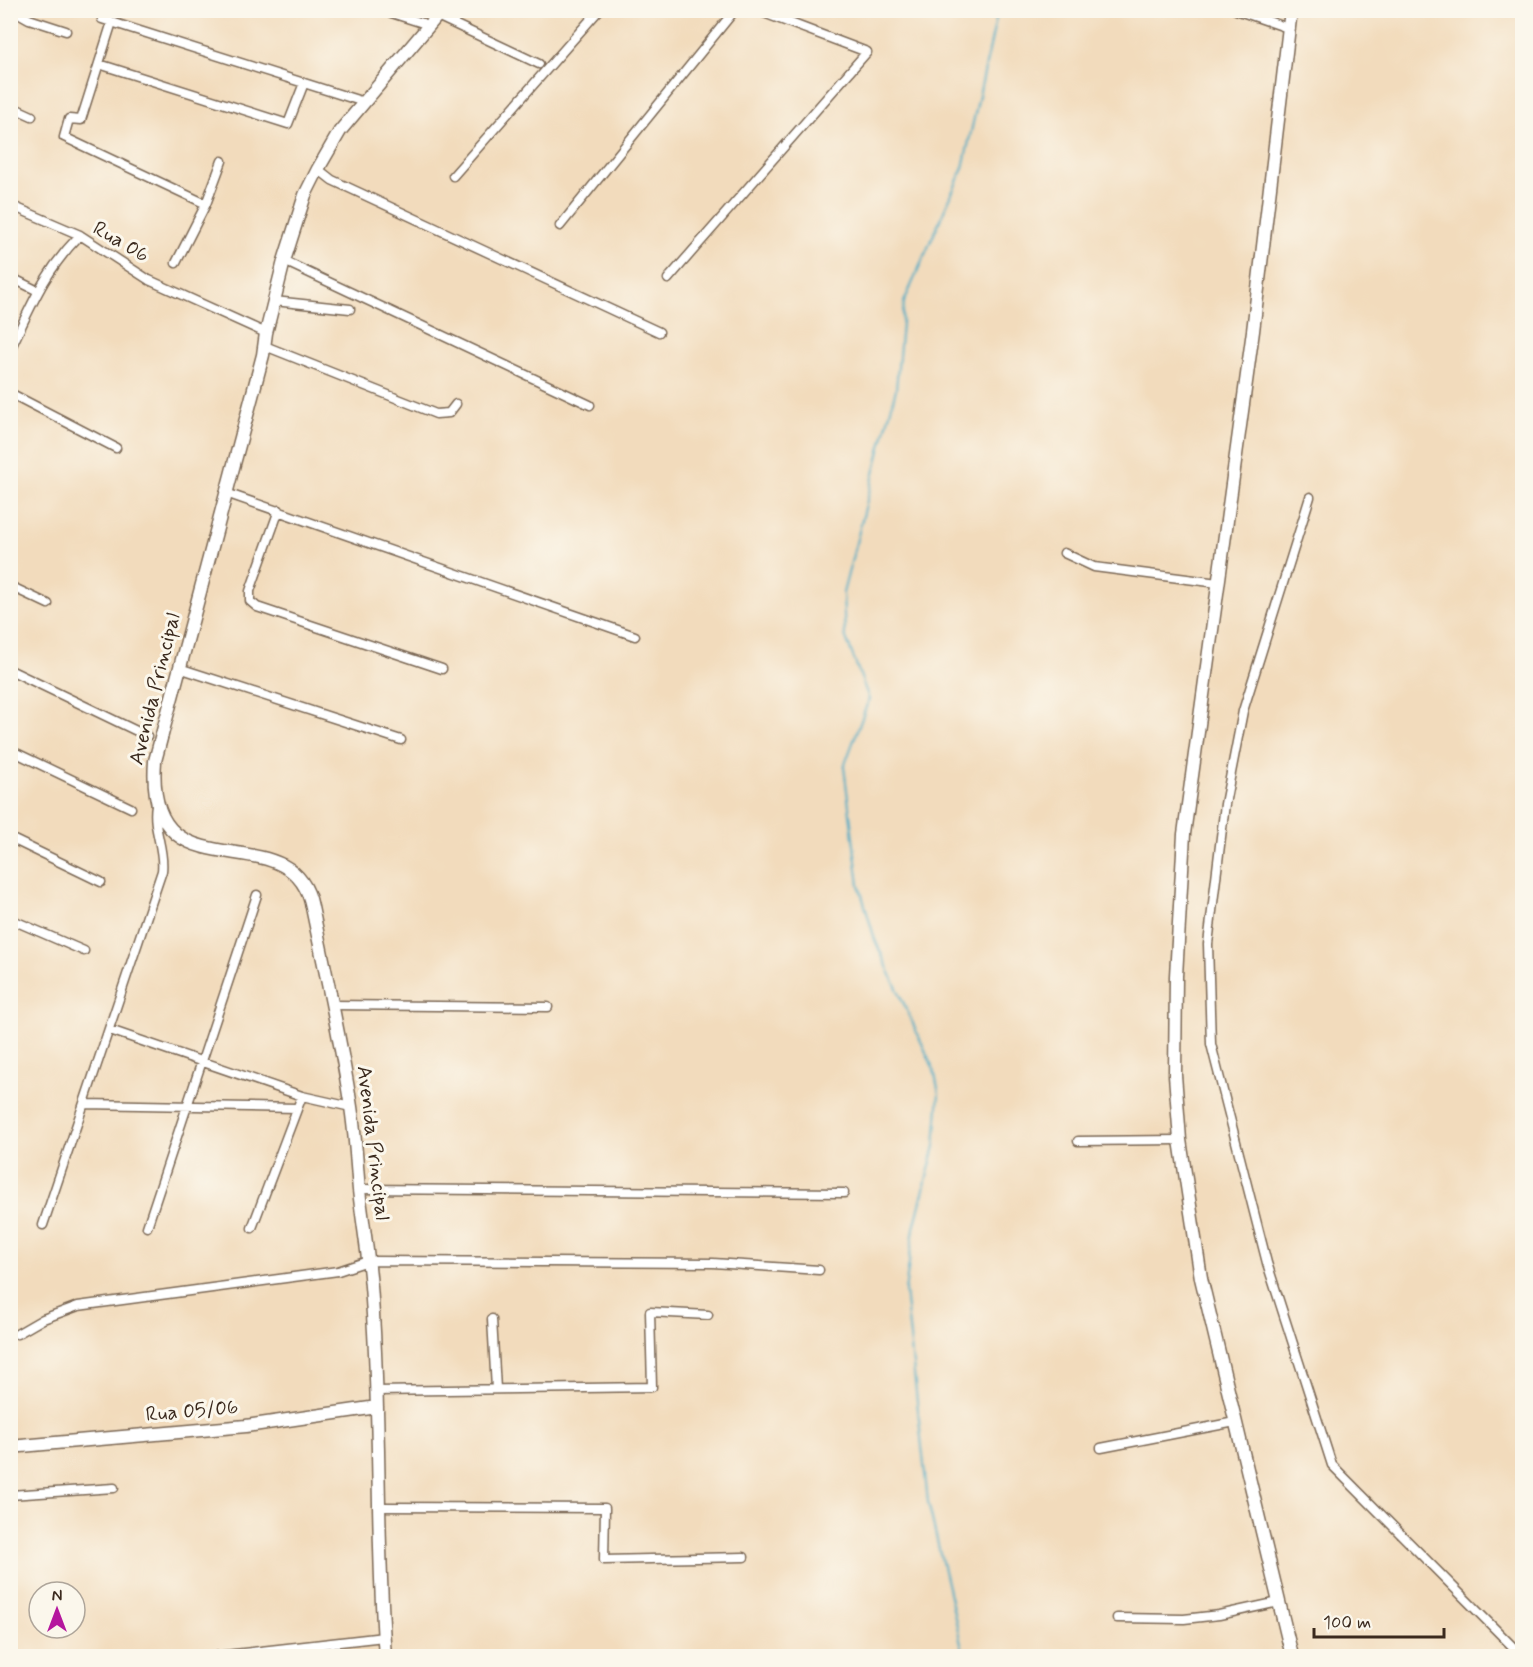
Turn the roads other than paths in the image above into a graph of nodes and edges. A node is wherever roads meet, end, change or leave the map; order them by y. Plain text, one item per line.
1 (13, 10) edge
2 (382, 10) edge
3 (599, 10) edge
4 (735, 10) edge
5 (756, 10) edge
6 (1236, 10) edge
7 (1291, 10) edge
8 (436, 17) edge
9 (102, 19) dead end
10 (112, 22) junction
11 (1288, 28) junction
12 (66, 32) dead end
13 (539, 63) dead end
14 (99, 64) junction
15 (304, 83) junction
16 (364, 102) junction
17 (10, 106) edge
18 (32, 116) dead end
19 (222, 161) dead end
20 (318, 169) junction
21 (453, 176) dead end
22 (206, 204) junction
23 (10, 205) edge
24 (560, 226) dead end
25 (80, 235) junction
26 (284, 261) junction
27 (176, 263) dead end
28 (10, 277) edge
29 (668, 279) dead end
30 (38, 291) junction
31 (274, 301) junction
32 (350, 309) dead end
33 (659, 332) dead end
34 (265, 340) junction
35 (10, 350) edge
36 (10, 393) edge
37 (456, 404) dead end
38 (590, 405) dead end
39 (116, 448) dead end
40 (226, 492) junction
41 (1310, 497) dead end
42 (279, 510) junction
43 (1064, 553) dead end
44 (1218, 584) junction
45 (10, 586) edge
46 (48, 604) dead end
47 (635, 636) dead end
48 (179, 669) junction
49 (442, 669) dead end
50 (10, 670) edge
51 (147, 736) dead end
52 (401, 740) dead end
53 (10, 750) edge
54 (156, 806) junction
55 (131, 808) dead end
56 (10, 838) edge
57 (101, 882) dead end
58 (257, 895) dead end
59 (10, 919) edge
60 (84, 951) dead end
61 (331, 1005) junction
62 (548, 1006) dead end
63 (110, 1030) junction
64 (203, 1060) junction
65 (302, 1096) junction
66 (85, 1104) junction
67 (188, 1107) junction
68 (351, 1107) junction
69 (297, 1108) junction
70 (1180, 1140) junction
71 (1078, 1141) dead end
72 (359, 1189) junction
73 (844, 1193) dead end
74 (43, 1225) dead end
75 (147, 1227) dead end
76 (252, 1228) dead end
77 (368, 1261) junction
78 (819, 1270) dead end
79 (708, 1315) dead end
80 (492, 1319) dead end
81 (17, 1334) dead end
82 (496, 1389) junction
83 (376, 1391) junction
84 (377, 1407) junction
85 (1235, 1422) junction
86 (10, 1447) edge
87 (1101, 1448) dead end
88 (114, 1488) dead end
89 (10, 1495) edge
90 (379, 1507) junction
91 (744, 1557) dead end
92 (1279, 1602) junction
93 (1117, 1618) dead end
94 (384, 1637) junction
95 (217, 1656) edge
96 (385, 1656) edge
97 (1292, 1656) edge
98 (1522, 1656) edge

1 - 12 street
2 - 8 street
3 - 21 street
4 - 24 street
5 - 29 street
6 - 11 street
7 - 11 street
8 - 13 street
8 - 16 street, Avenida Principal
9 - 10 street
10 - 14 street
10 - 15 street
11 - 44 street
14 - 15 street
14 - 22 street
15 - 16 street
16 - 20 street, Avenida Principal
17 - 18 street
19 - 22 street
20 - 26 street, Avenida Principal
20 - 33 street
22 - 27 street
23 - 25 street
25 - 30 street, Rua 06
25 - 34 street, Rua 06
26 - 31 street, Avenida Principal
26 - 38 street
28 - 30 street
30 - 35 street, Rua 06
31 - 32 street
31 - 34 street, Avenida Principal
34 - 37 street, Rua 06
34 - 40 street, Avenida Principal
36 - 39 street
40 - 42 street
40 - 48 street, Avenida Principal
41 - 98 street
42 - 47 street
42 - 49 street
43 - 44 street
44 - 70 street
45 - 46 street
48 - 52 street
48 - 54 street, Avenida Principal
50 - 51 street
53 - 55 street
54 - 61 street, Avenida Principal
54 - 63 street
56 - 57 street
58 - 64 street
59 - 60 street
61 - 62 street
61 - 68 street, Avenida Principal
63 - 64 street
63 - 66 street
64 - 65 street
64 - 67 street
65 - 68 street
65 - 69 street
66 - 67 street
66 - 74 street
67 - 69 street
67 - 75 street
68 - 72 street, Avenida Principal
69 - 76 street
70 - 71 street
70 - 85 street
72 - 73 street
72 - 77 street, Avenida Principal
77 - 78 street
77 - 81 street
77 - 83 street, Avenida Principal
79 - 82 street
80 - 82 street
82 - 83 street
83 - 84 street, Avenida Principal
84 - 86 street, Rua 05/06
84 - 90 street, Avenida Principal
85 - 87 street
85 - 92 street
88 - 89 street
90 - 91 street
90 - 94 street, Avenida Principal
92 - 93 street
92 - 97 street
94 - 95 street
94 - 96 street, Avenida Principal

